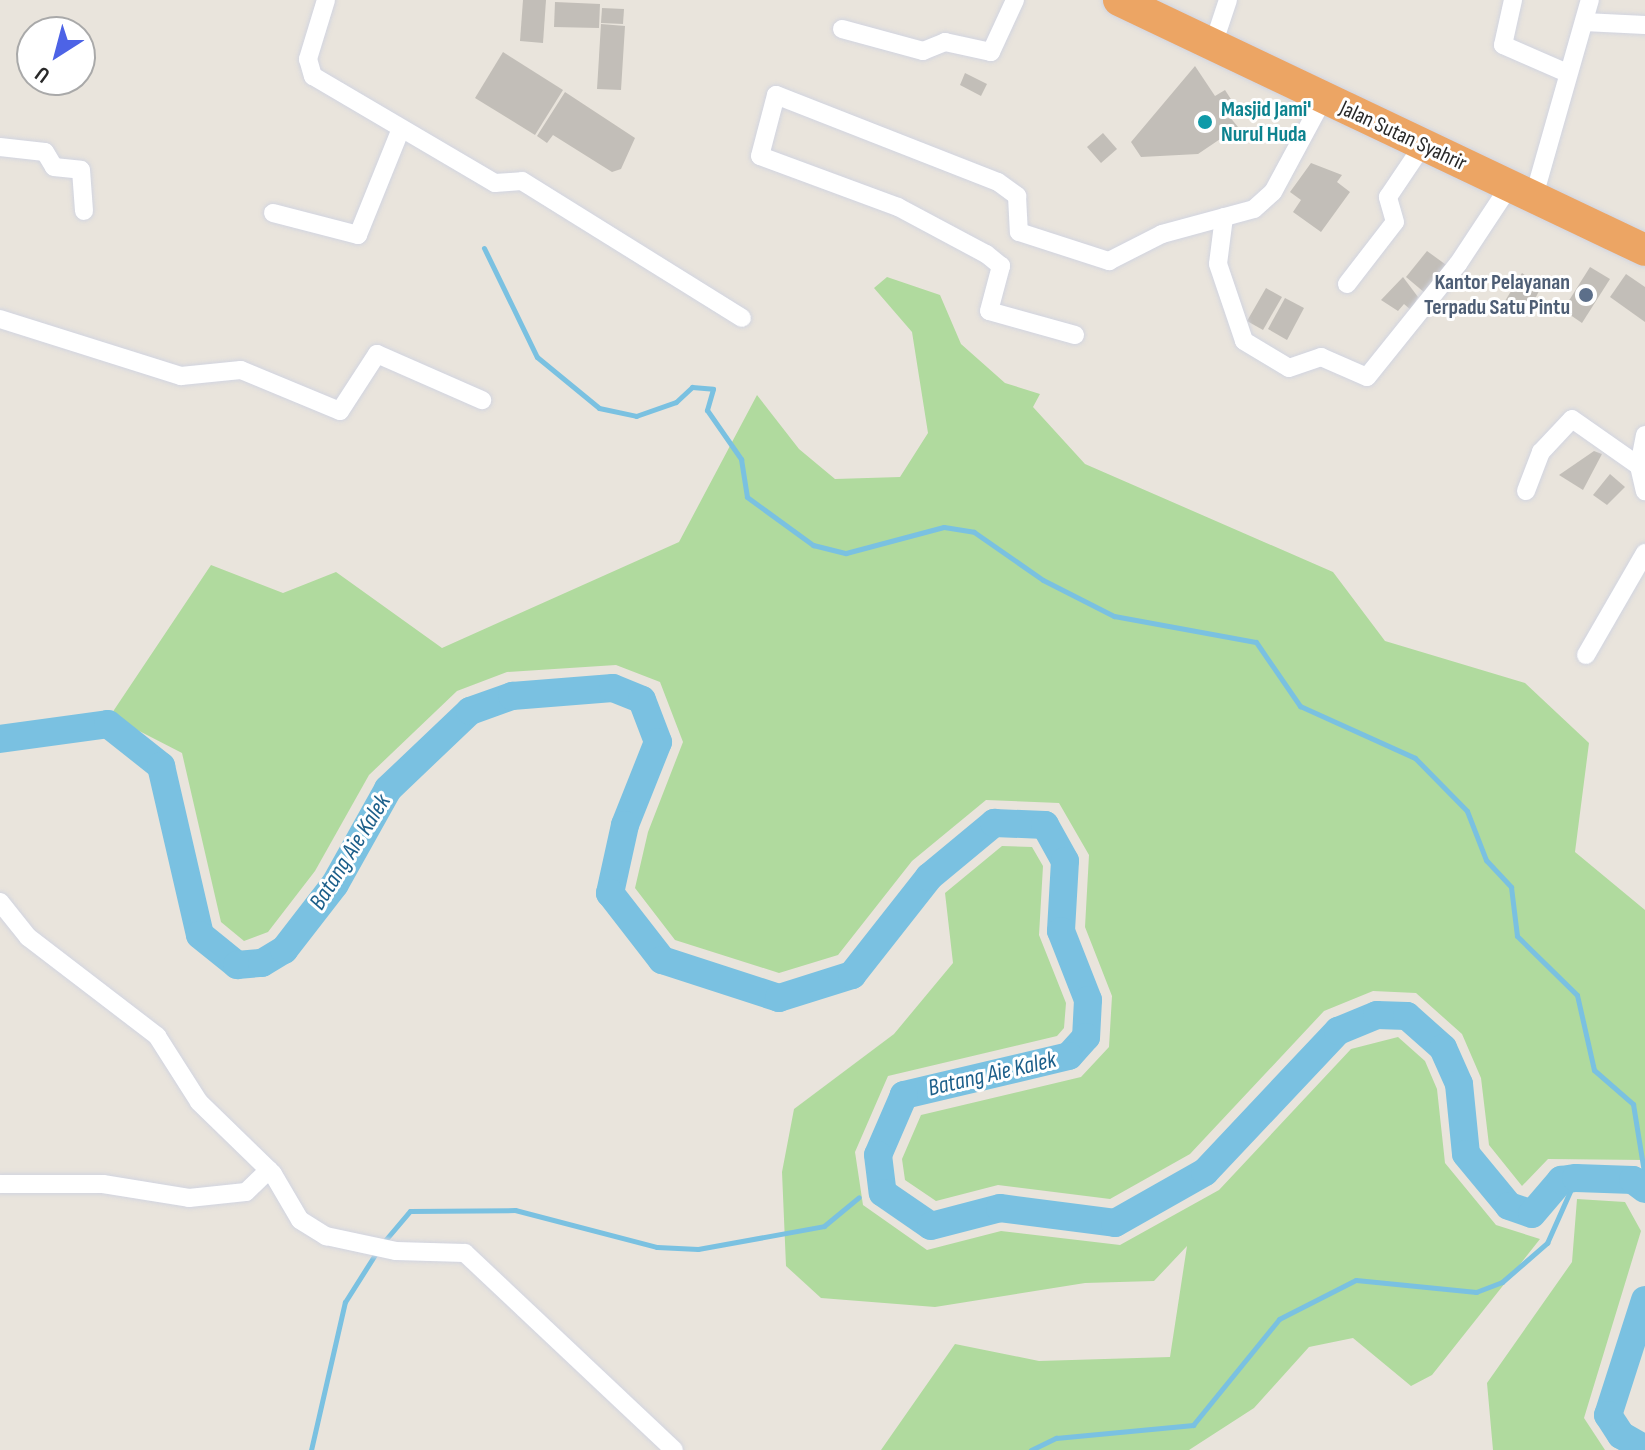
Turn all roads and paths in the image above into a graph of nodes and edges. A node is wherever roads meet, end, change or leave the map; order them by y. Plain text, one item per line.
1 (326, 0) edge
2 (1015, 0) edge
3 (1119, 0) edge
4 (1228, 0) edge
5 (1513, 0) edge
6 (1590, 0) edge
7 (1584, 22) junction
8 (1645, 25) edge
9 (842, 29) dead end
10 (1213, 45) junction
11 (1567, 73) junction
12 (1323, 99) junction
13 (400, 131) junction
14 (1423, 145) junction
15 (0, 147) edge
16 (1522, 191) junction
17 (84, 211) dead end
18 (273, 213) dead end
19 (1224, 217) junction
20 (1645, 250) edge
21 (1347, 284) dead end
22 (742, 318) dead end
23 (0, 319) edge
24 (1075, 335) dead end
25 (482, 400) dead end
26 (1645, 435) edge
27 (1639, 466) junction
28 (1526, 491) dead end
29 (1645, 491) edge
30 (1645, 553) edge
31 (1586, 655) dead end
32 (0, 902) edge
33 (269, 1170) junction
34 (0, 1184) edge
35 (674, 1450) edge

1 - 13 street
2 - 9 street
3 - 10 highway, Jalan Sutan Syahrir
4 - 10 street
5 - 11 street
6 - 7 street
7 - 8 street
7 - 11 street
10 - 12 highway, Jalan Sutan Syahrir
11 - 16 street
12 - 14 highway, Jalan Sutan Syahrir
12 - 19 street
13 - 18 street
13 - 22 street
14 - 16 highway, Jalan Sutan Syahrir
14 - 21 street
15 - 17 street
16 - 19 street
16 - 20 highway, Jalan Sutan Syahrir
19 - 24 street
23 - 25 street
26 - 27 street
27 - 28 street
27 - 29 street
30 - 31 street
32 - 33 street
33 - 34 street
33 - 35 street

